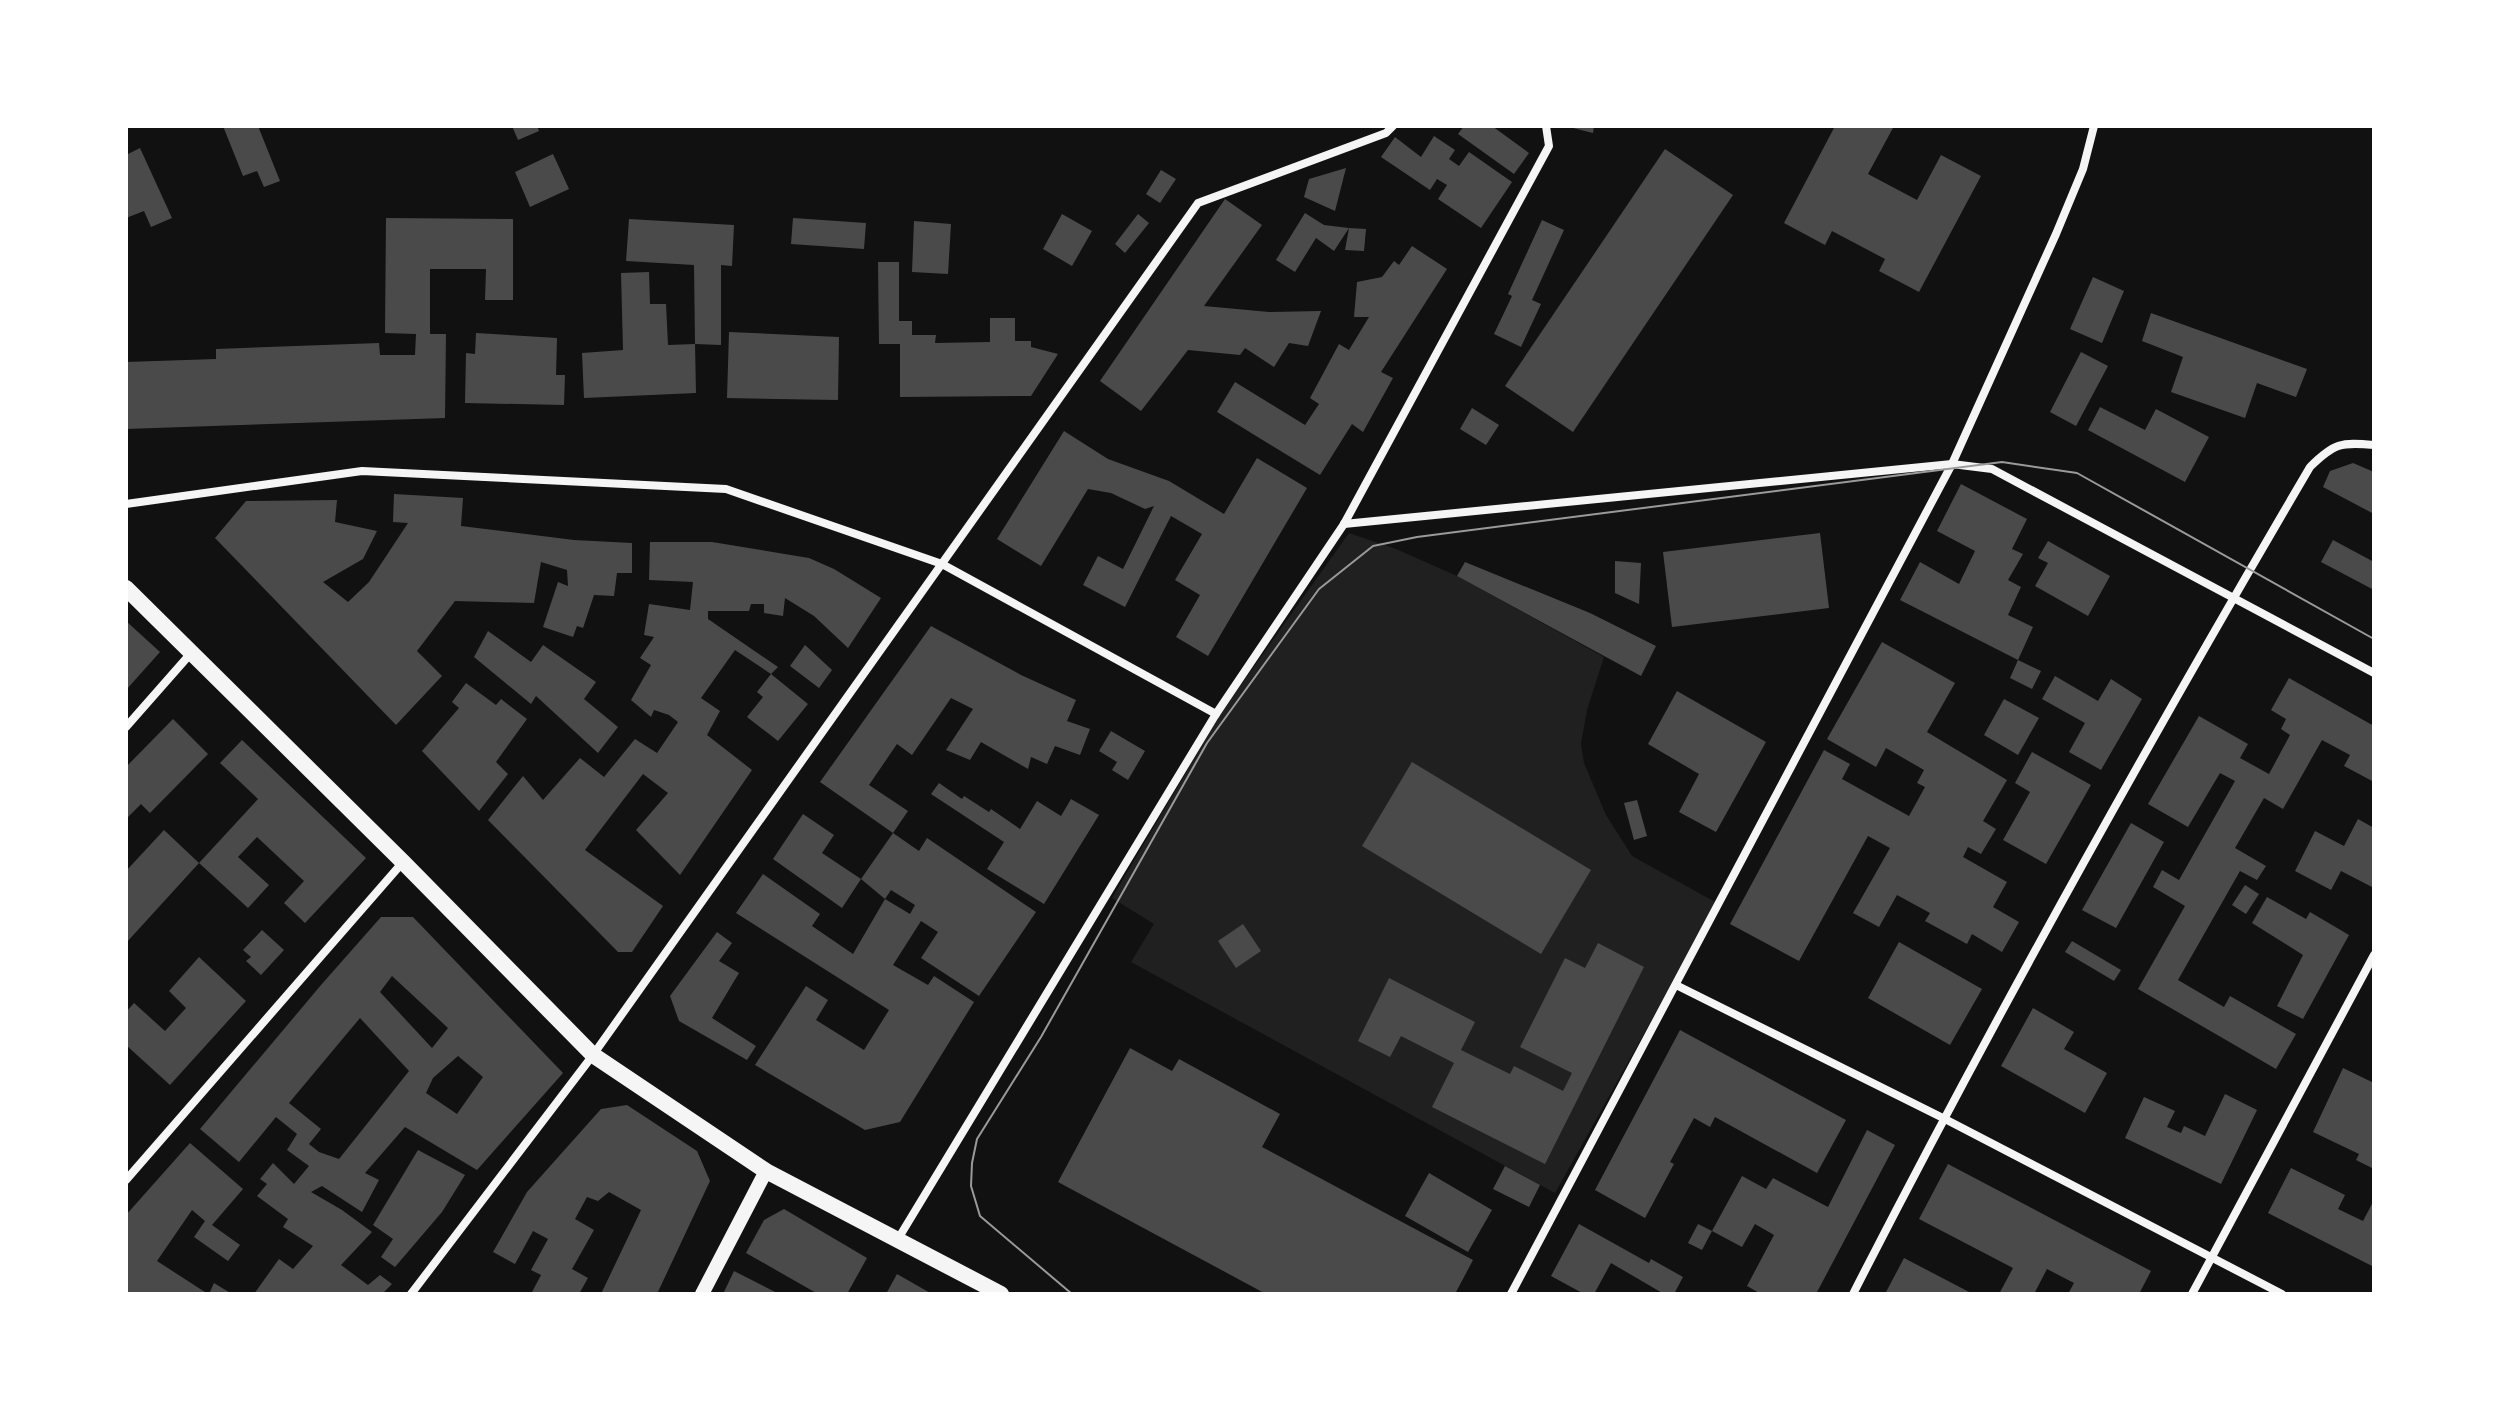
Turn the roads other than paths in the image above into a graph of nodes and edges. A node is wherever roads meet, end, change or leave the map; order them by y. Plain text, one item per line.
1 (1393, 126) edge
2 (1546, 126) edge
3 (2094, 126) edge
4 (2374, 445) edge
5 (1952, 464) junction
6 (126, 504) edge
7 (1344, 524) junction
8 (942, 564) junction
9 (126, 588) edge
10 (2234, 596) junction
11 (192, 652) junction
12 (2374, 673) edge
13 (1216, 714) junction
14 (126, 727) edge
15 (403, 862) junction
16 (2374, 955) edge
17 (1676, 985) junction
18 (593, 1055) junction
19 (1943, 1118) junction
20 (766, 1171) junction
21 (126, 1180) edge
22 (897, 1240) junction
23 (2213, 1258) junction
24 (411, 1294) edge
25 (702, 1294) edge
26 (1001, 1294) edge
27 (1511, 1294) edge
28 (1853, 1294) edge
29 (2192, 1294) edge
30 (2282, 1294) edge

1 - 8 street
2 - 7 street
3 - 5 street
4 - 10 street
5 - 7 street
5 - 10 street
5 - 17 street
6 - 8 street
7 - 13 street
8 - 13 street
8 - 18 street
9 - 11 main road
10 - 12 street
10 - 19 street
11 - 14 street
11 - 15 main road
13 - 22 street
15 - 18 main road
15 - 21 street
16 - 23 street
17 - 19 street
17 - 27 street
18 - 20 main road
18 - 24 street
19 - 23 street
19 - 28 street
20 - 22 main road
20 - 25 street
22 - 26 main road
23 - 29 street
23 - 30 street

